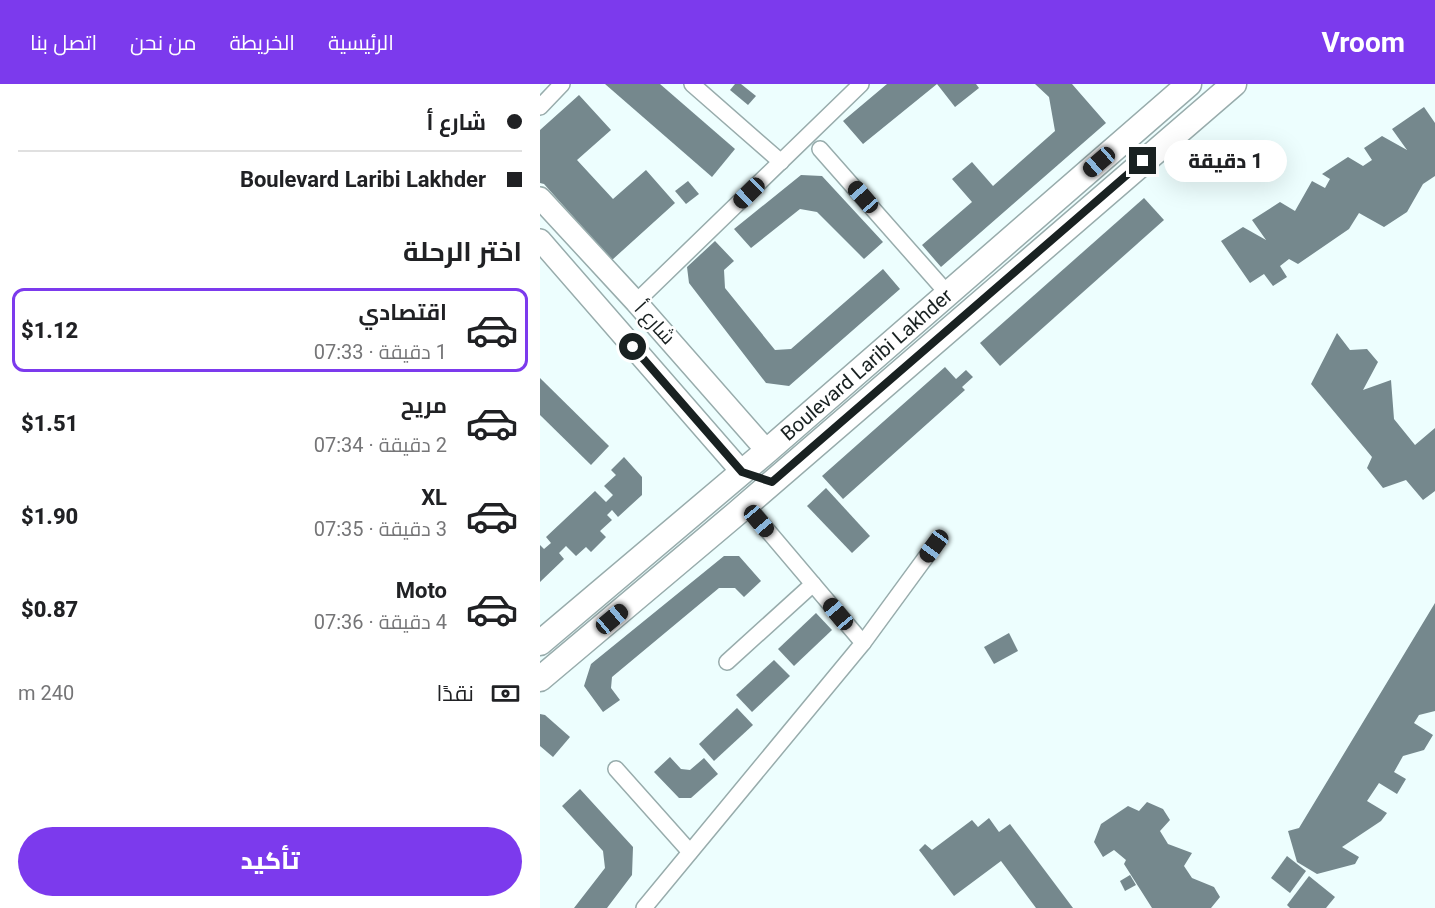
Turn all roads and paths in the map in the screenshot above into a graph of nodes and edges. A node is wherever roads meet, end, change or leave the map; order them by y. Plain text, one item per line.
1 (562, 84) edge
2 (692, 84) edge
3 (861, 84) edge
4 (1190, 84) edge
5 (1234, 84) edge
6 (540, 107) edge
7 (820, 149) dead end
8 (781, 162) junction
9 (540, 198) edge
10 (540, 240) edge
11 (948, 294) junction
12 (636, 302) junction
13 (767, 451) junction
14 (742, 472) junction
15 (772, 482) junction
16 (746, 505) junction
17 (934, 546) dead end
18 (813, 584) junction
19 (540, 643) edge
20 (863, 643) junction
21 (727, 662) dead end
22 (540, 679) edge
23 (616, 769) dead end
24 (690, 852) junction
25 (644, 908) edge

1 - 6 street
2 - 8 street
3 - 8 street
4 - 11 main road, Boulevard Laribi Lakhder
5 - 15 main road, Boulevard Laribi Lakhder
7 - 11 street
8 - 12 street
9 - 12 street, شارع أ
10 - 14 street, شارع أ
11 - 13 main road, Boulevard Laribi Lakhder
12 - 13 street, شارع أ
13 - 14 main road, Boulevard Laribi Lakhder
13 - 15 main road
14 - 15 main road
14 - 19 main road, Boulevard Laribi Lakhder
15 - 16 main road, Boulevard Laribi Lakhder
16 - 18 street
16 - 22 main road, Boulevard Laribi Lakhder
17 - 20 street
18 - 20 street
18 - 21 street
20 - 24 street
23 - 24 street
24 - 25 street

